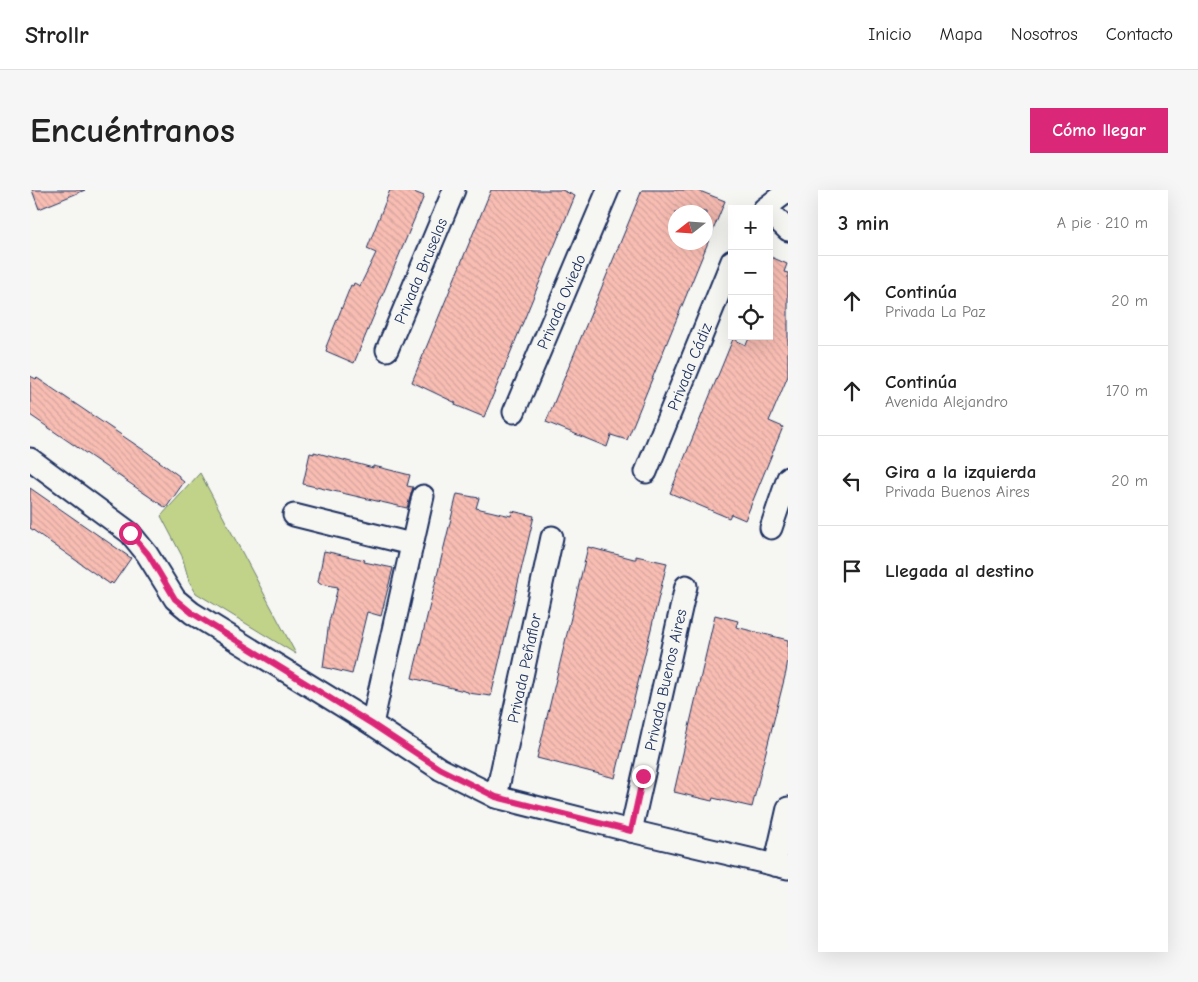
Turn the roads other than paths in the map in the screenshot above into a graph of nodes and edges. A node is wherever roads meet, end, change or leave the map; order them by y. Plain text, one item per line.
1 (454, 190) edge
2 (608, 190) edge
3 (788, 191) edge
4 (771, 205) edge
5 (773, 216) edge
6 (788, 230) edge
7 (728, 271) edge
8 (387, 350) dead end
9 (514, 412) dead end
10 (30, 459) edge
11 (646, 472) dead end
12 (788, 478) edge
13 (423, 496) dead end
14 (294, 516) dead end
15 (770, 528) dead end
16 (552, 537) dead end
17 (411, 544) junction
18 (686, 586) dead end
19 (372, 724) junction
20 (496, 797) junction
21 (788, 808) edge
22 (631, 831) junction
23 (782, 866) edge

1 - 8 street, Privada Bruselas
2 - 9 street, Privada Oviedo
3 - 4 street
5 - 6 street
7 - 11 street, Privada Cádiz
10 - 19 street
12 - 15 street
13 - 17 street
14 - 17 street
16 - 20 street, Privada Peñaflor
17 - 19 street
18 - 22 street, Privada Buenos Aires
19 - 20 street
20 - 22 street
21 - 23 street
22 - 23 street

